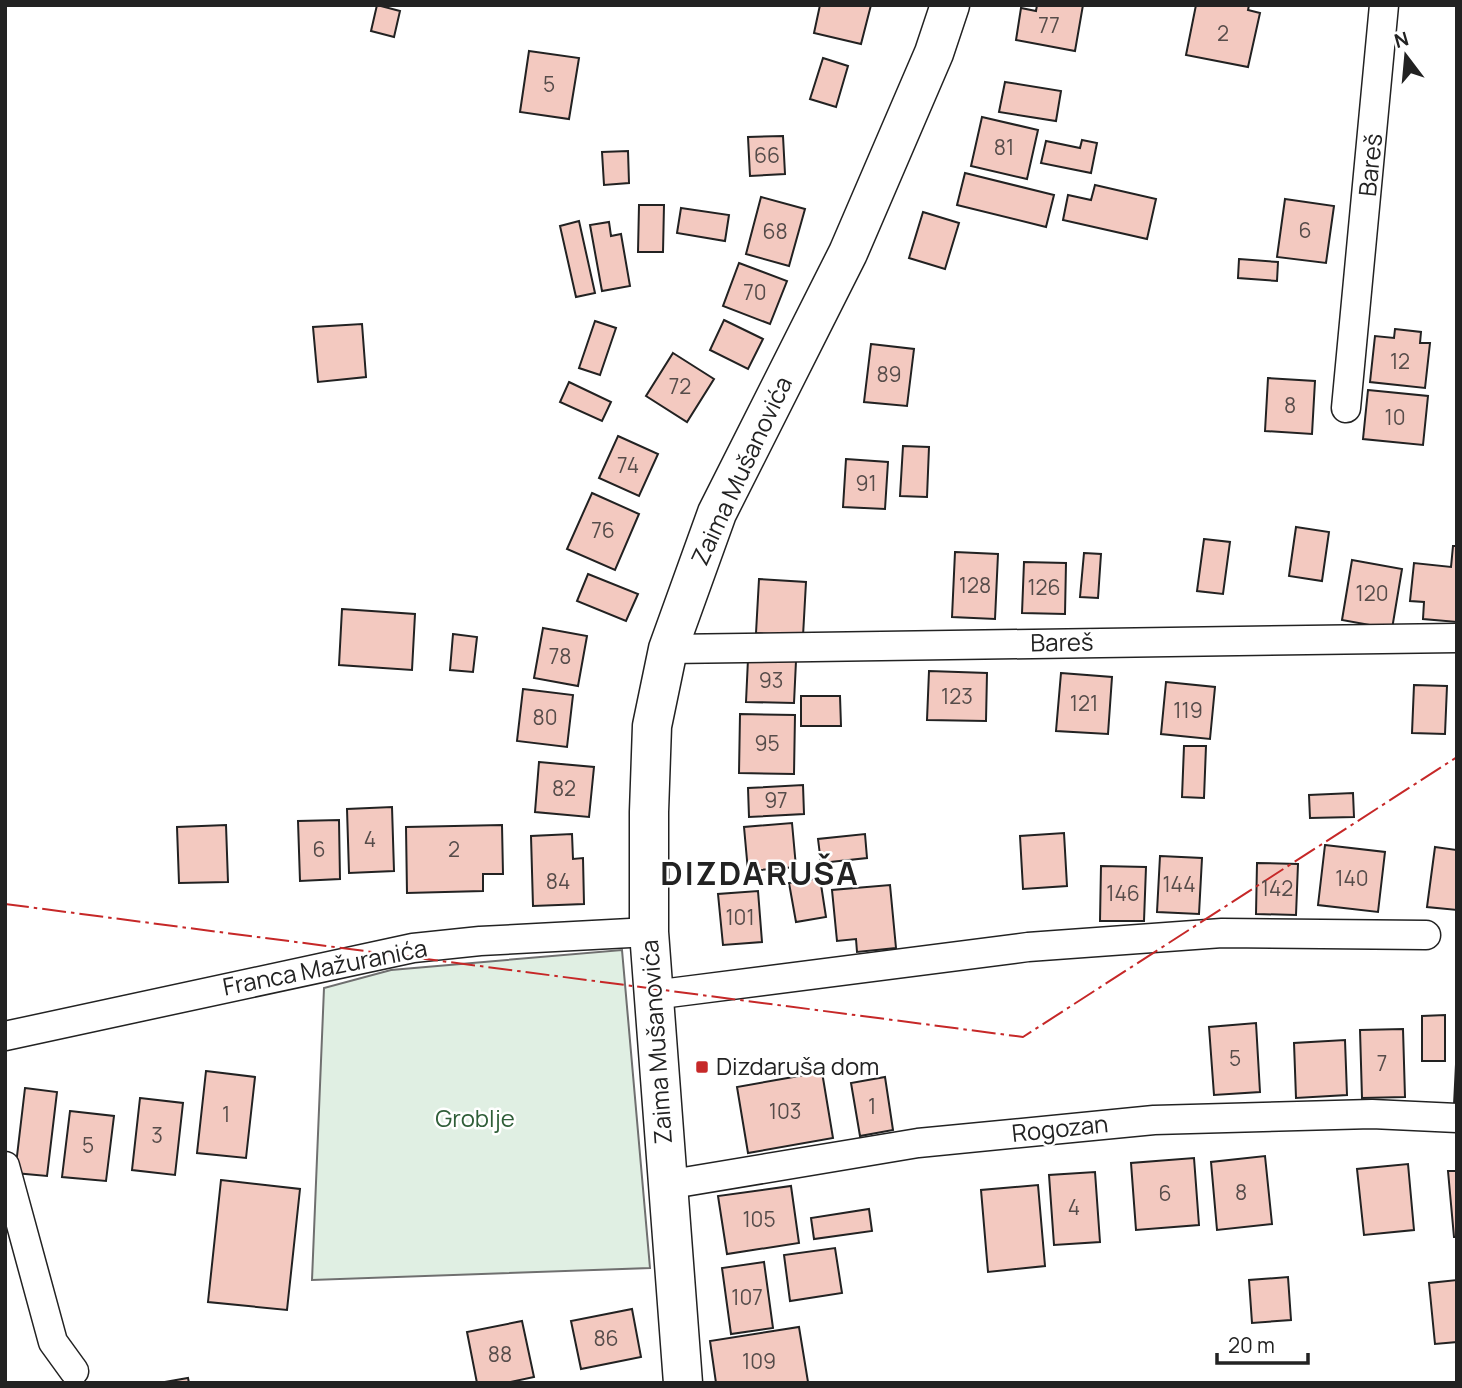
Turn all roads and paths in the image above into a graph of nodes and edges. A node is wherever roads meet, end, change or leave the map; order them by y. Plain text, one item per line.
1 (950, 5) edge
2 (1384, 5) edge
3 (1346, 408) dead end
4 (1457, 638) edge
5 (668, 649) junction
6 (649, 932) junction
7 (1426, 935) dead end
8 (653, 995) junction
9 (5, 1036) edge
10 (1457, 1118) edge
11 (5, 1166) edge
12 (667, 1185) junction
13 (74, 1371) dead end
14 (682, 1383) edge

1 - 5 street, Zaima Mušanovića
2 - 3 street, Bareš
4 - 5 street, Bareš
5 - 6 street, Zaima Mušanovića
6 - 8 street, Zaima Mušanovića
6 - 9 street, Franca Mažuranića
7 - 8 street
8 - 12 street, Zaima Mušanovića
10 - 12 street, Rogozan
11 - 13 street
12 - 14 street, Zaima Mušanovića

